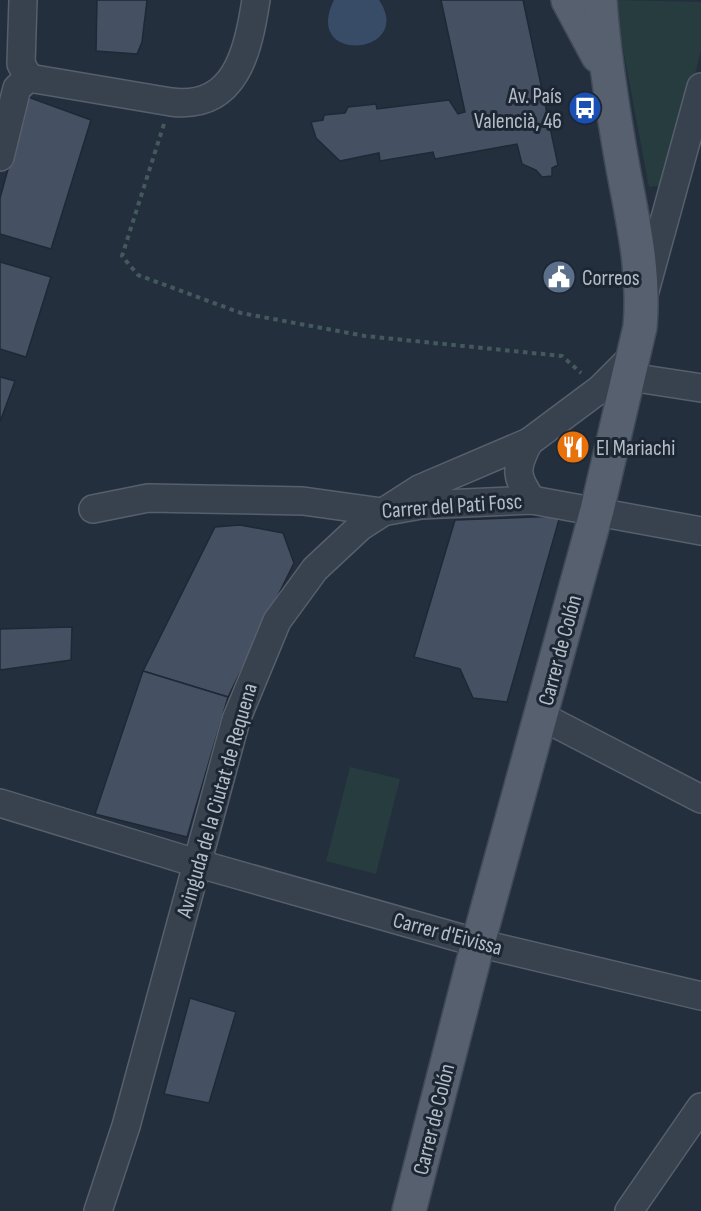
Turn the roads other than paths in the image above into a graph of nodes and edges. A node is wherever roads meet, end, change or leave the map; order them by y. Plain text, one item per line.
1 (23, 0) edge
2 (256, 0) edge
3 (568, 0) edge
4 (600, 0) edge
5 (29, 78) junction
6 (609, 86) junction
7 (701, 87) edge
8 (0, 157) edge
9 (642, 301) junction
10 (633, 366) junction
11 (701, 388) edge
12 (529, 442) junction
13 (473, 466) junction
14 (532, 500) junction
15 (483, 502) junction
16 (93, 509) dead end
17 (597, 510) junction
18 (382, 512) junction
19 (701, 531) edge
20 (541, 716) junction
21 (701, 799) edge
22 (0, 803) edge
23 (196, 864) junction
24 (478, 943) junction
25 (701, 996) edge
26 (701, 1107) edge
27 (98, 1211) edge
28 (409, 1211) edge
29 (629, 1211) edge

1 - 5 street
2 - 5 street
3 - 6 main road
4 - 6 main road
5 - 8 street
6 - 9 main road
7 - 9 street, Carrer de Colón
9 - 10 main road, Carrer de Colón
10 - 11 street
10 - 12 street, Avinguda de la Ciutat de Requena
10 - 17 main road, Carrer de Colón
12 - 13 street, Avinguda de la Ciutat de Requena
12 - 14 street
13 - 15 street
13 - 18 street, Avinguda de la Ciutat de Requena
14 - 15 street, Carrer del Pati Fosc
14 - 17 street, Carrer del Pati Fosc
15 - 18 street, Carrer del Pati Fosc
16 - 18 street, Carrer del Pati Fosc
17 - 19 street, Carrer del Pati Fosc
17 - 20 main road, Carrer de Colón
18 - 23 street, Avinguda de la Ciutat de Requena
20 - 21 street
20 - 24 main road, Carrer de Colón
22 - 23 street, Carrer d'Eivissa
23 - 24 street, Carrer d'Eivissa
23 - 27 street, Avinguda de la Ciutat de Requena
24 - 25 street, Carrer d'Eivissa
24 - 28 main road, Carrer de Colón
26 - 29 street

